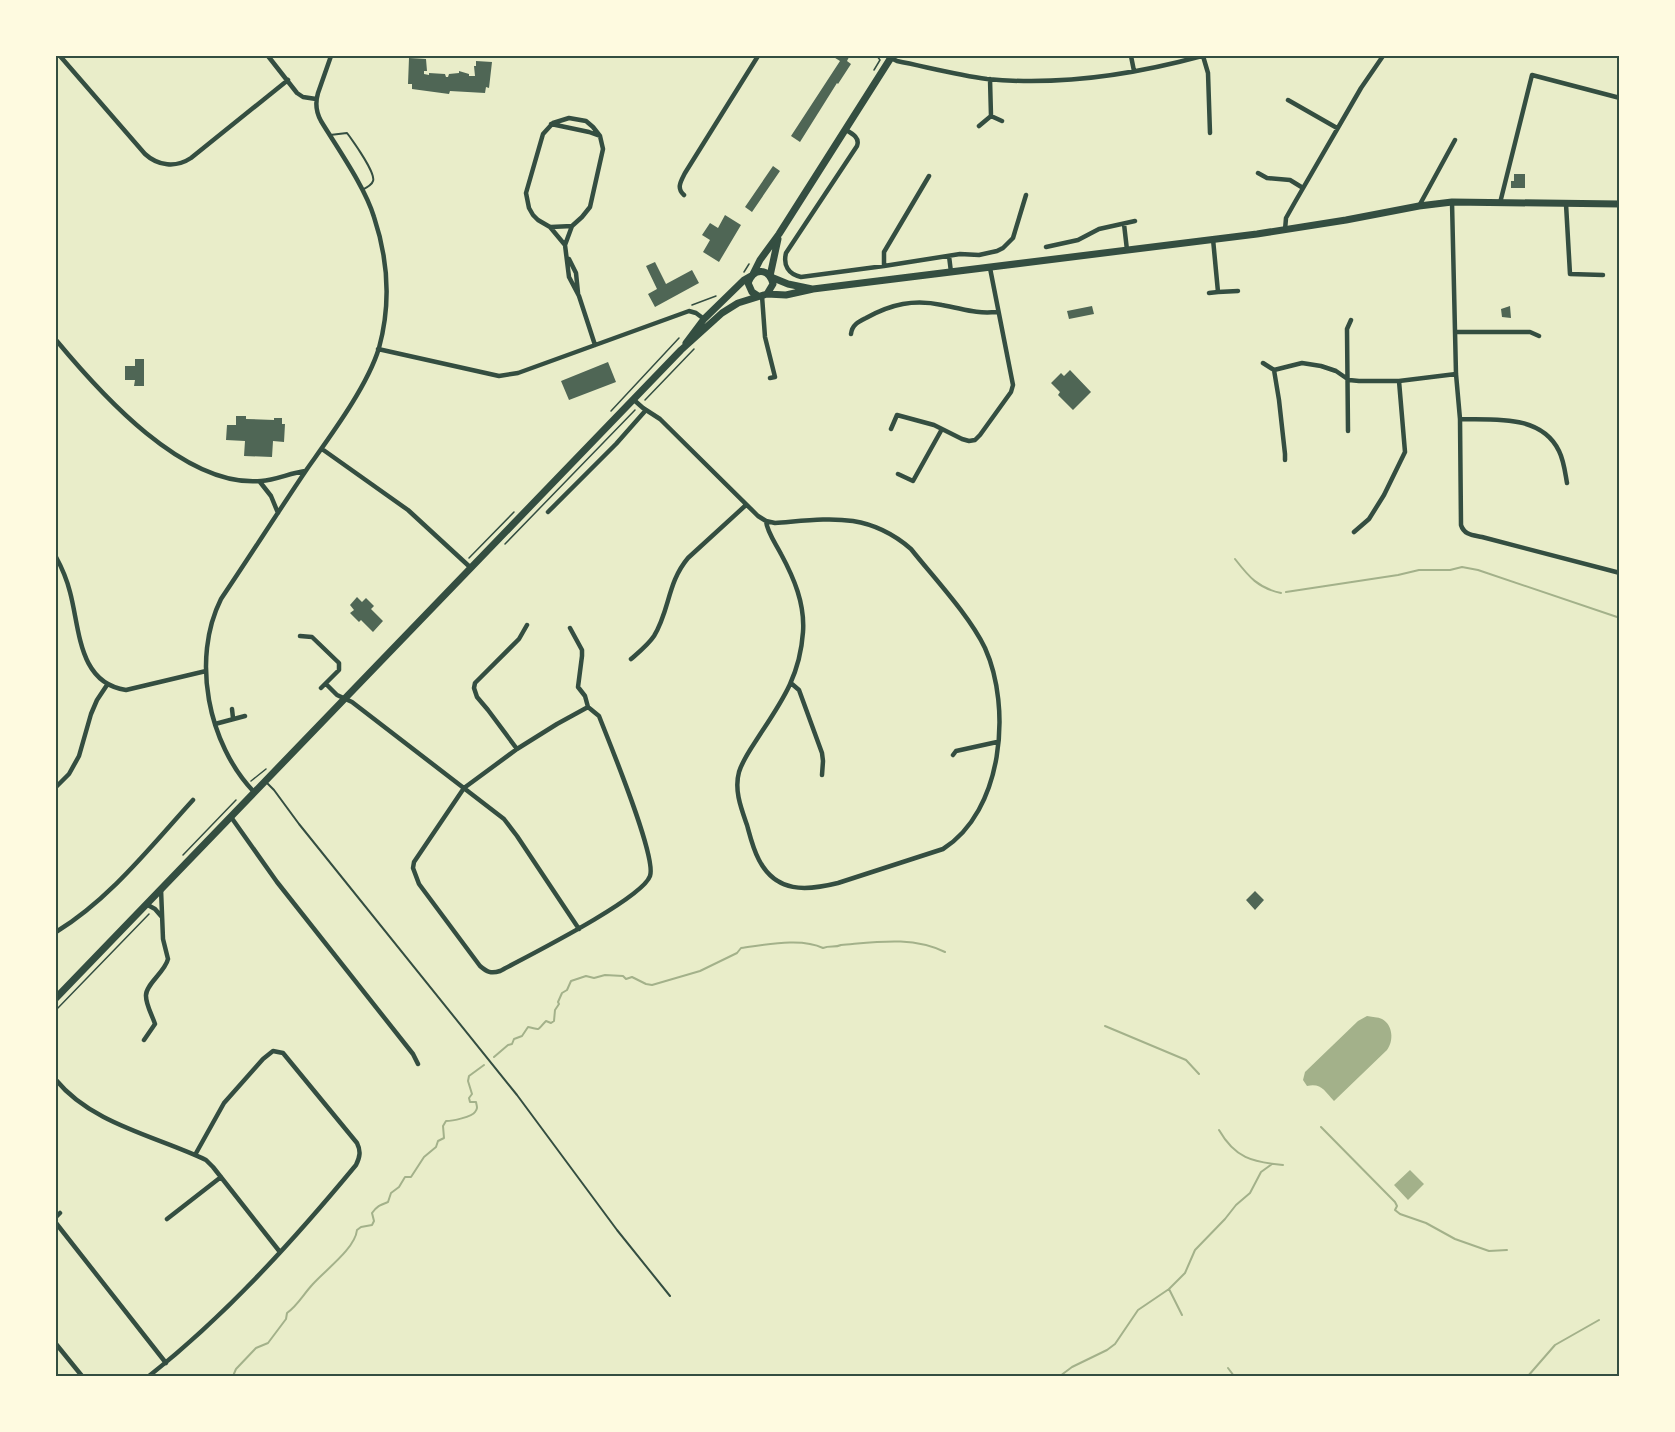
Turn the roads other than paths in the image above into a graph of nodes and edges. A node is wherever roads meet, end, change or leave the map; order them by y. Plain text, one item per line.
1 (60, 56) edge
2 (268, 56) edge
3 (331, 56) edge
4 (758, 56) edge
5 (890, 56) edge
6 (1131, 56) edge
7 (1202, 56) edge
8 (1383, 56) edge
9 (1134, 71) junction
10 (990, 79) junction
11 (288, 80) junction
12 (1299, 97) dead end
13 (1620, 98) edge
14 (316, 99) junction
15 (1288, 100) dead end
16 (1295, 104) junction
17 (991, 116) junction
18 (1002, 121) dead end
19 (551, 124) junction
20 (979, 126) dead end
21 (1337, 128) junction
22 (846, 130) junction
23 (1210, 133) dead end
24 (329, 135) junction
25 (600, 136) junction
26 (1455, 140) dead end
27 (1258, 173) dead end
28 (929, 176) dead end
29 (1267, 178) junction
30 (1264, 185) dead end
31 (1304, 188) junction
32 (362, 190) junction
33 (684, 195) dead end
34 (1026, 195) dead end
35 (1452, 202) junction
36 (1500, 203) junction
37 (1566, 204) junction
38 (1620, 204) edge
39 (1419, 206) junction
40 (1135, 221) dead end
41 (1124, 224) junction
42 (572, 226) junction
43 (550, 227) junction
44 (1286, 230) junction
45 (779, 234) junction
46 (1052, 239) dead end
47 (1213, 239) junction
48 (566, 245) junction
49 (1054, 246) junction
50 (1046, 247) dead end
51 (1127, 250) junction
52 (949, 256) junction
53 (884, 266) junction
54 (990, 268) junction
55 (951, 272) junction
56 (752, 275) junction
57 (1603, 275) dead end
58 (770, 276) junction
59 (813, 289) junction
60 (1238, 291) dead end
61 (1218, 292) junction
62 (1209, 293) dead end
63 (762, 295) junction
64 (998, 312) junction
65 (704, 319) junction
66 (1351, 321) dead end
67 (1456, 332) junction
68 (851, 334) dead end
69 (1539, 336) dead end
70 (56, 340) edge
71 (595, 345) junction
72 (378, 350) junction
73 (681, 350) junction
74 (1263, 363) dead end
75 (1274, 370) junction
76 (1456, 374) junction
77 (775, 377) dead end
78 (1349, 380) junction
79 (1399, 381) junction
80 (634, 400) junction
81 (646, 410) junction
82 (1460, 419) junction
83 (891, 429) dead end
84 (942, 429) junction
85 (1348, 431) dead end
86 (322, 448) junction
87 (1285, 460) dead end
88 (306, 471) junction
89 (898, 474) dead end
90 (260, 482) junction
91 (1567, 483) dead end
92 (746, 505) junction
93 (548, 512) dead end
94 (278, 513) junction
95 (766, 521) junction
96 (1354, 532) dead end
97 (56, 557) edge
98 (471, 568) junction
99 (1620, 573) edge
100 (527, 625) dead end
101 (570, 628) dead end
102 (300, 636) dead end
103 (631, 659) dead end
104 (207, 671) junction
105 (792, 684) junction
106 (107, 685) junction
107 (344, 699) junction
108 (588, 707) junction
109 (232, 709) dead end
110 (245, 716) dead end
111 (233, 718) junction
112 (216, 724) junction
113 (997, 742) junction
114 (517, 749) junction
115 (953, 754) dead end
116 (822, 775) dead end
117 (265, 781) junction
118 (56, 787) edge
119 (464, 788) junction
120 (254, 792) junction
121 (193, 800) dead end
122 (231, 817) junction
123 (161, 889) junction
124 (146, 904) junction
125 (161, 916) junction
126 (579, 929) junction
127 (56, 932) edge
128 (175, 958) dead end
129 (168, 959) junction
130 (56, 998) edge
131 (155, 1024) junction
132 (162, 1026) dead end
133 (144, 1040) dead end
134 (418, 1064) dead end
135 (56, 1080) edge
136 (195, 1155) junction
137 (220, 1177) junction
138 (167, 1219) dead end
139 (56, 1223) edge
140 (280, 1252) junction
141 (670, 1296) dead end
142 (56, 1344) edge
143 (166, 1363) junction
144 (82, 1377) edge
145 (149, 1377) edge

1 - 11 street
2 - 11 street
3 - 14 street
4 - 33 street
5 - 10 street
5 - 22 main road
6 - 9 street
7 - 9 street
7 - 23 street
8 - 21 street
9 - 10 street
10 - 17 street
11 - 14 street
12 - 16 street
13 - 36 street
14 - 24 street
15 - 16 street
16 - 21 street
17 - 18 street
17 - 20 street
19 - 25 street
19 - 25 street
19 - 43 street
21 - 31 street
22 - 45 main road
22 - 53 street
24 - 32 street
24 - 32 lane
25 - 42 street
26 - 39 street
27 - 29 street
28 - 53 street
29 - 30 street
29 - 31 street
31 - 44 street
32 - 72 street
34 - 52 street
35 - 36 main road
35 - 39 main road
35 - 67 street
36 - 37 main road
37 - 38 main road
37 - 57 street
39 - 44 main road
40 - 41 street
41 - 49 street
41 - 51 street
42 - 43 street
42 - 48 street
43 - 48 street
44 - 47 main road
45 - 56 main road
45 - 58 main road
46 - 49 street
47 - 51 main road
47 - 61 street
48 - 71 street
49 - 50 street
51 - 54 main road
52 - 53 street
52 - 55 street
54 - 55 main road
54 - 64 street
55 - 59 main road
56 - 58 main road
56 - 63 main road
56 - 65 main road
58 - 59 main road
58 - 63 main road
59 - 63 main road
60 - 61 street
61 - 62 street
63 - 73 main road
63 - 77 street
64 - 68 street
64 - 84 street
65 - 71 street
65 - 73 main road
66 - 78 street
67 - 69 street
67 - 76 street
70 - 90 street
71 - 72 street
72 - 86 street
73 - 80 main road
74 - 75 street
75 - 78 street
75 - 87 street
76 - 79 street
76 - 82 street
78 - 79 street
78 - 85 street
79 - 96 street
80 - 81 street
80 - 98 main road
81 - 92 street
81 - 93 street
82 - 91 street
82 - 99 street
83 - 84 street
84 - 89 street
86 - 88 street
86 - 98 street
88 - 90 street
88 - 94 street
90 - 94 street
92 - 95 street
92 - 103 street
94 - 104 street
95 - 105 street
95 - 113 street
97 - 106 street
98 - 107 main road
100 - 114 street
101 - 108 street
102 - 107 street
104 - 106 street
104 - 112 street
105 - 113 street
105 - 116 street
106 - 118 street
107 - 117 main road
107 - 119 street
108 - 114 street
108 - 126 street
109 - 111 street
110 - 111 street
111 - 112 street
112 - 120 street
113 - 115 street
114 - 119 street
117 - 120 main road
117 - 141 lane
119 - 126 street
119 - 126 street
120 - 122 main road
121 - 127 street
122 - 123 main road
122 - 134 street
123 - 124 main road
123 - 125 street
124 - 125 street
124 - 130 main road
125 - 129 street
128 - 129 street
129 - 131 street
131 - 132 street
131 - 133 street
135 - 136 street
136 - 137 street
136 - 140 street
137 - 138 street
137 - 140 street
139 - 143 street
140 - 143 street
142 - 144 street
143 - 145 street

